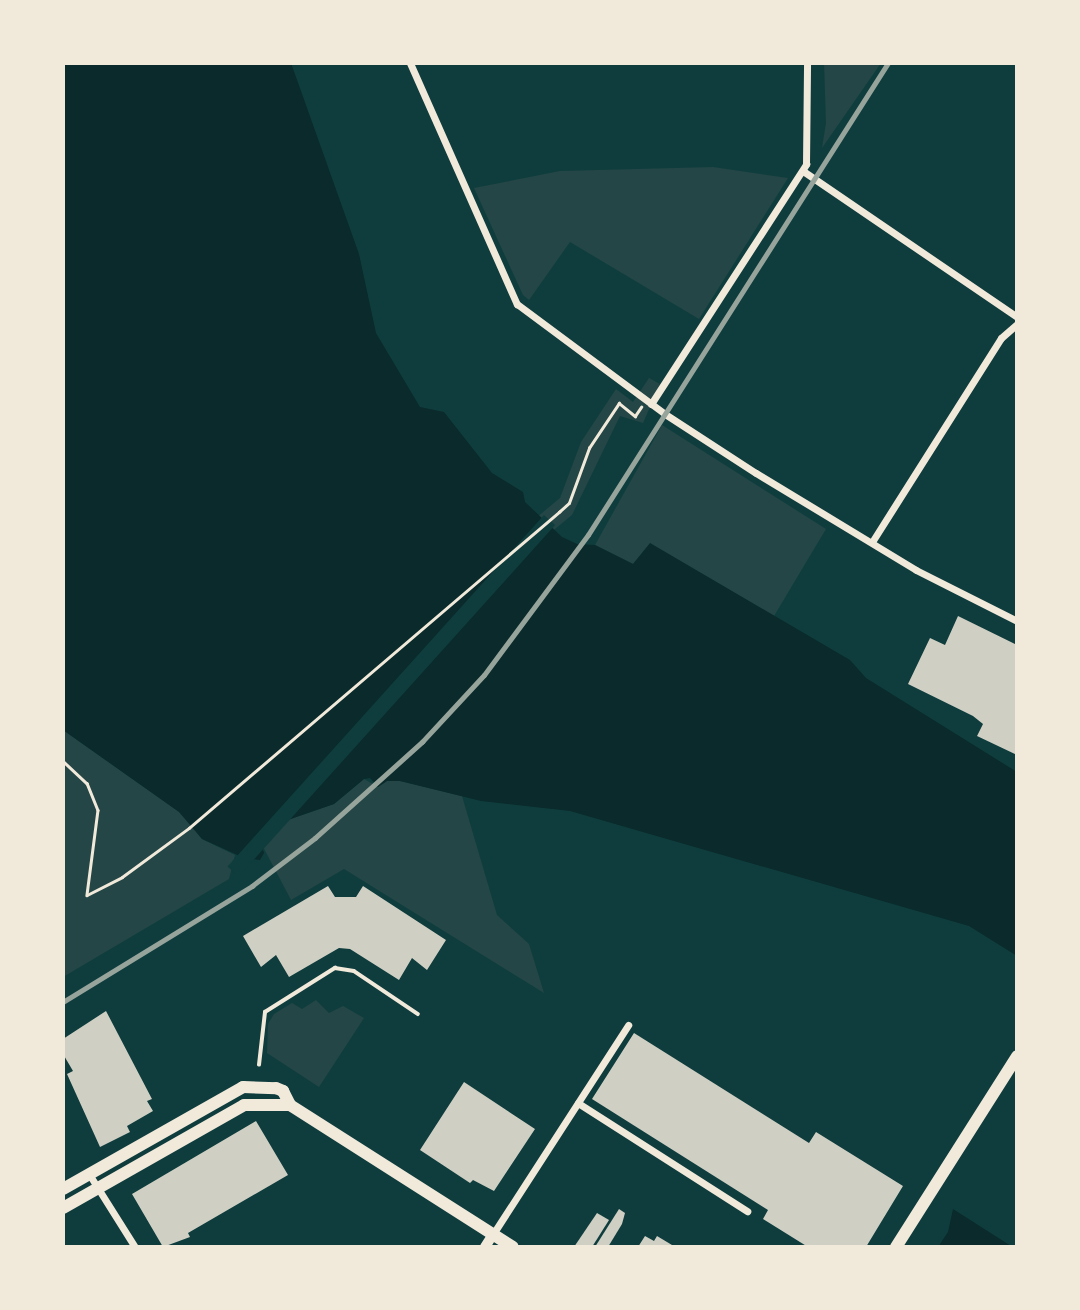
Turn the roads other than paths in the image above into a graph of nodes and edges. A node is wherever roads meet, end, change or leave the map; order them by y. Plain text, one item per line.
1 (410, 63) edge
2 (807, 63) edge
3 (803, 171) junction
4 (1017, 317) edge
5 (1017, 324) edge
6 (651, 404) junction
7 (872, 542) junction
8 (1017, 621) edge
9 (418, 1014) dead end
10 (628, 1025) dead end
11 (1017, 1056) edge
12 (259, 1065) dead end
13 (578, 1103) junction
14 (290, 1105) junction
15 (89, 1174) junction
16 (97, 1188) junction
17 (63, 1189) edge
18 (63, 1208) edge
19 (747, 1211) dead end
20 (493, 1234) junction
21 (135, 1247) edge
22 (485, 1247) edge
23 (513, 1247) edge
24 (896, 1247) edge

1 - 6 street
2 - 3 street
3 - 4 street
3 - 6 street
5 - 7 street
6 - 7 street
7 - 8 street
9 - 12 lane
10 - 13 street
11 - 24 main road
13 - 19 street
13 - 20 street
14 - 15 main road
14 - 16 main road
14 - 20 main road
15 - 16 street
15 - 17 main road
16 - 18 main road
16 - 21 street
20 - 22 street
20 - 23 main road

